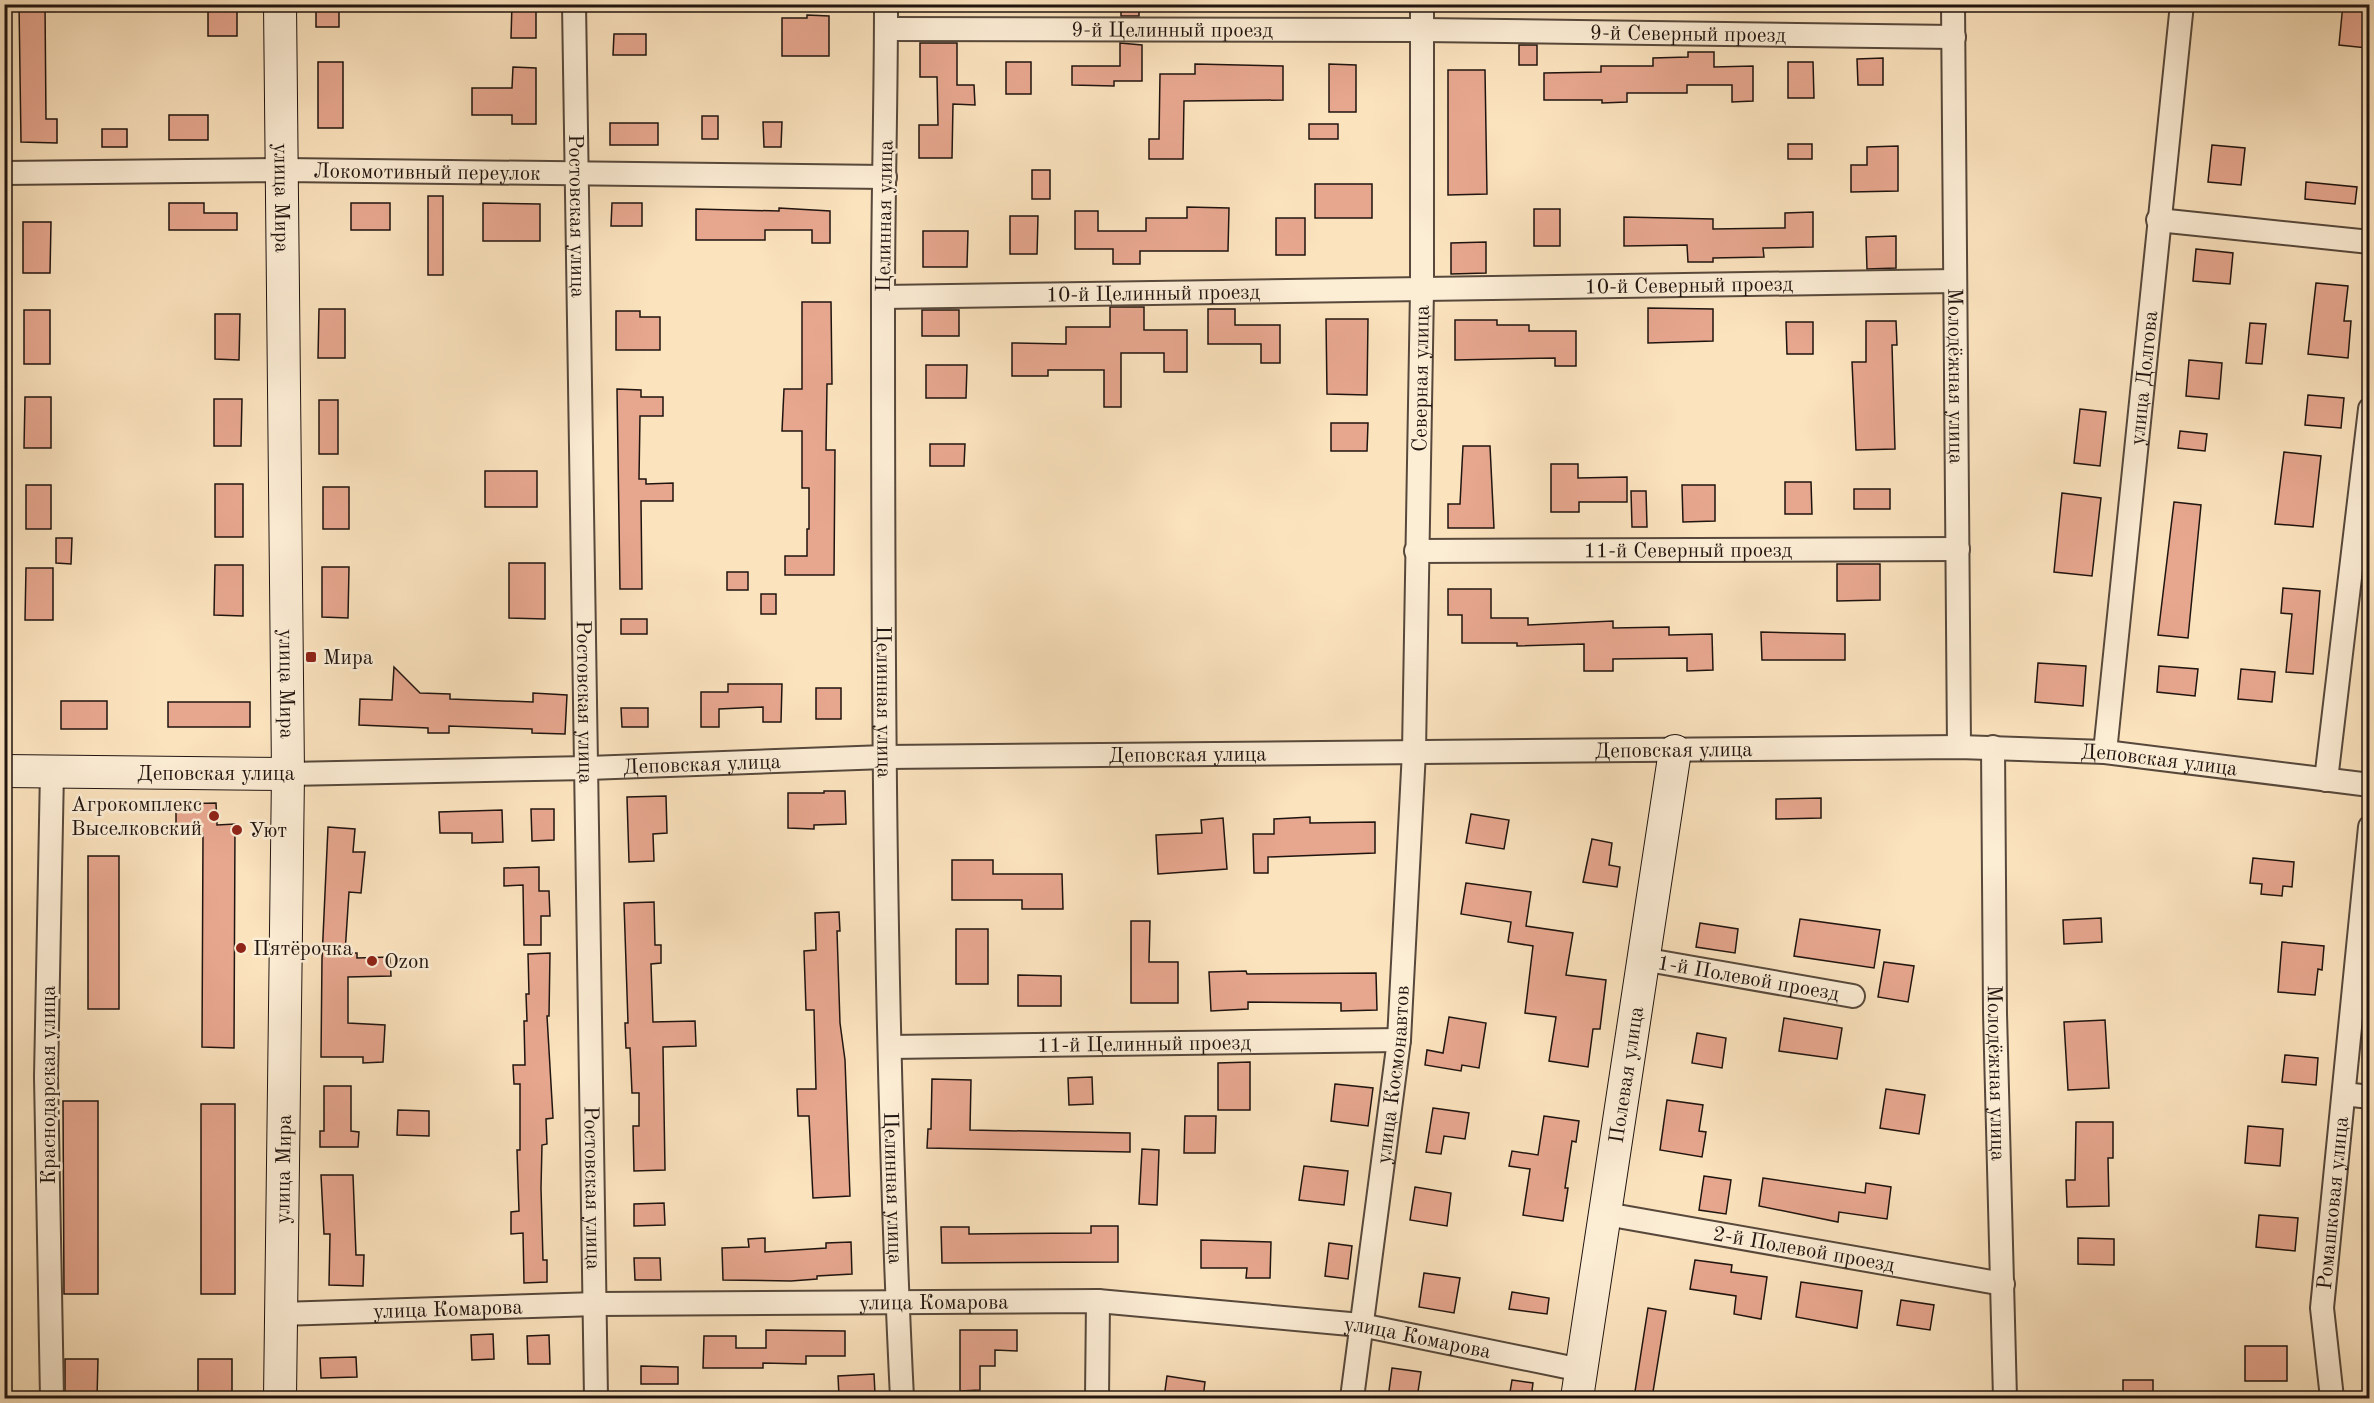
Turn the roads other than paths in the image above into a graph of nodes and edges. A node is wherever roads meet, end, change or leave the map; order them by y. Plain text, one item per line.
1 (280, 4) edge
2 (574, 4) edge
3 (886, 4) edge
4 (1422, 4) edge
5 (1953, 4) edge
6 (2182, 4) edge
7 (886, 29) junction
8 (1423, 30) junction
9 (1954, 37) junction
10 (284, 170) junction
11 (4, 172) edge
12 (575, 174) junction
13 (885, 177) junction
14 (2158, 220) junction
15 (2370, 242) edge
16 (1955, 281) junction
17 (1422, 290) junction
18 (883, 297) junction
19 (2370, 409) edge
20 (1958, 549) junction
21 (1416, 551) junction
22 (1959, 747) junction
23 (1993, 747) junction
24 (1414, 751) junction
25 (1675, 751) junction
26 (2105, 752) junction
27 (885, 757) junction
28 (588, 768) junction
29 (4, 771) edge
30 (52, 771) junction
31 (288, 774) junction
32 (2326, 780) junction
33 (2370, 785) edge
34 (2370, 827) edge
35 (1642, 959) junction
36 (1853, 996) dead end
37 (1399, 1040) junction
38 (890, 1047) junction
39 (2344, 1094) junction
40 (2370, 1096) edge
41 (1606, 1214) junction
42 (2003, 1284) junction
43 (897, 1300) junction
44 (1098, 1301) junction
45 (597, 1304) junction
46 (280, 1314) junction
47 (1361, 1325) junction
48 (1579, 1384) edge
49 (52, 1398) edge
50 (280, 1398) edge
51 (596, 1398) edge
52 (902, 1398) edge
53 (1097, 1398) edge
54 (1352, 1398) edge
55 (2005, 1398) edge
56 (2332, 1398) edge

1 - 10 street, улица Мира
2 - 12 street, Ростовская улица
3 - 7 street, Целинная улица
4 - 8 street, Северная улица
5 - 9 street, Молодёжная улица
6 - 14 street, улица Долгова
7 - 8 street, 9-й Целинный проезд
7 - 13 street, Целинная улица
8 - 9 street, 9-й Северный проезд
8 - 17 street, Северная улица
9 - 16 street, Молодёжная улица
10 - 11 street, Локомотивный переулок
10 - 12 street, Локомотивный переулок
10 - 31 street, улица Мира
12 - 13 street, Локомотивный переулок
12 - 28 street, Ростовская улица
13 - 18 street, Целинная улица
14 - 15 street
14 - 26 street, улица Долгова
16 - 17 street, 10-й Северный проезд
16 - 20 street, Молодёжная улица
17 - 18 street, 10-й Целинный проезд
17 - 21 street, Северная улица
18 - 27 street, Целинная улица
19 - 32 street
20 - 21 street, 11-й Северный проезд
20 - 22 street, Молодёжная улица
21 - 24 street, Северная улица
22 - 23 street, Деповская улица
22 - 25 street, Деповская улица
23 - 26 street, Деповская улица
23 - 42 street, Молодёжная улица
24 - 25 street, Деповская улица
24 - 27 street, Деповская улица
24 - 37 street, улица Космонавтов
25 - 35 street, Полевая улица
26 - 32 street, Деповская улица
27 - 28 street, Деповская улица
27 - 38 street, Целинная улица
28 - 31 street, Деповская улица
28 - 45 street, Ростовская улица
29 - 30 street, Деповская улица
30 - 31 street, Деповская улица
30 - 49 street, Краснодарская улица
31 - 46 street, улица Мира
32 - 33 street, Деповская улица
34 - 39 street, Ромашковая улица
35 - 36 street, 1-й Полевой проезд
35 - 41 street, Полевая улица
37 - 38 street, 11-й Целинный проезд
37 - 47 street, улица Космонавтов
38 - 43 street, Целинная улица
39 - 40 street
39 - 56 street, Ромашковая улица
41 - 42 street, 2-й Полевой проезд
41 - 48 street, Полевая улица
42 - 55 street, Молодёжная улица
43 - 44 street, улица Комарова
43 - 45 street, улица Комарова
43 - 52 street, Целинная улица
44 - 47 street, улица Комарова
44 - 53 street
45 - 46 street, улица Комарова
45 - 51 street, Ростовская улица
46 - 50 street, улица Мира
47 - 48 street, улица Комарова
47 - 54 street, улица Космонавтов

